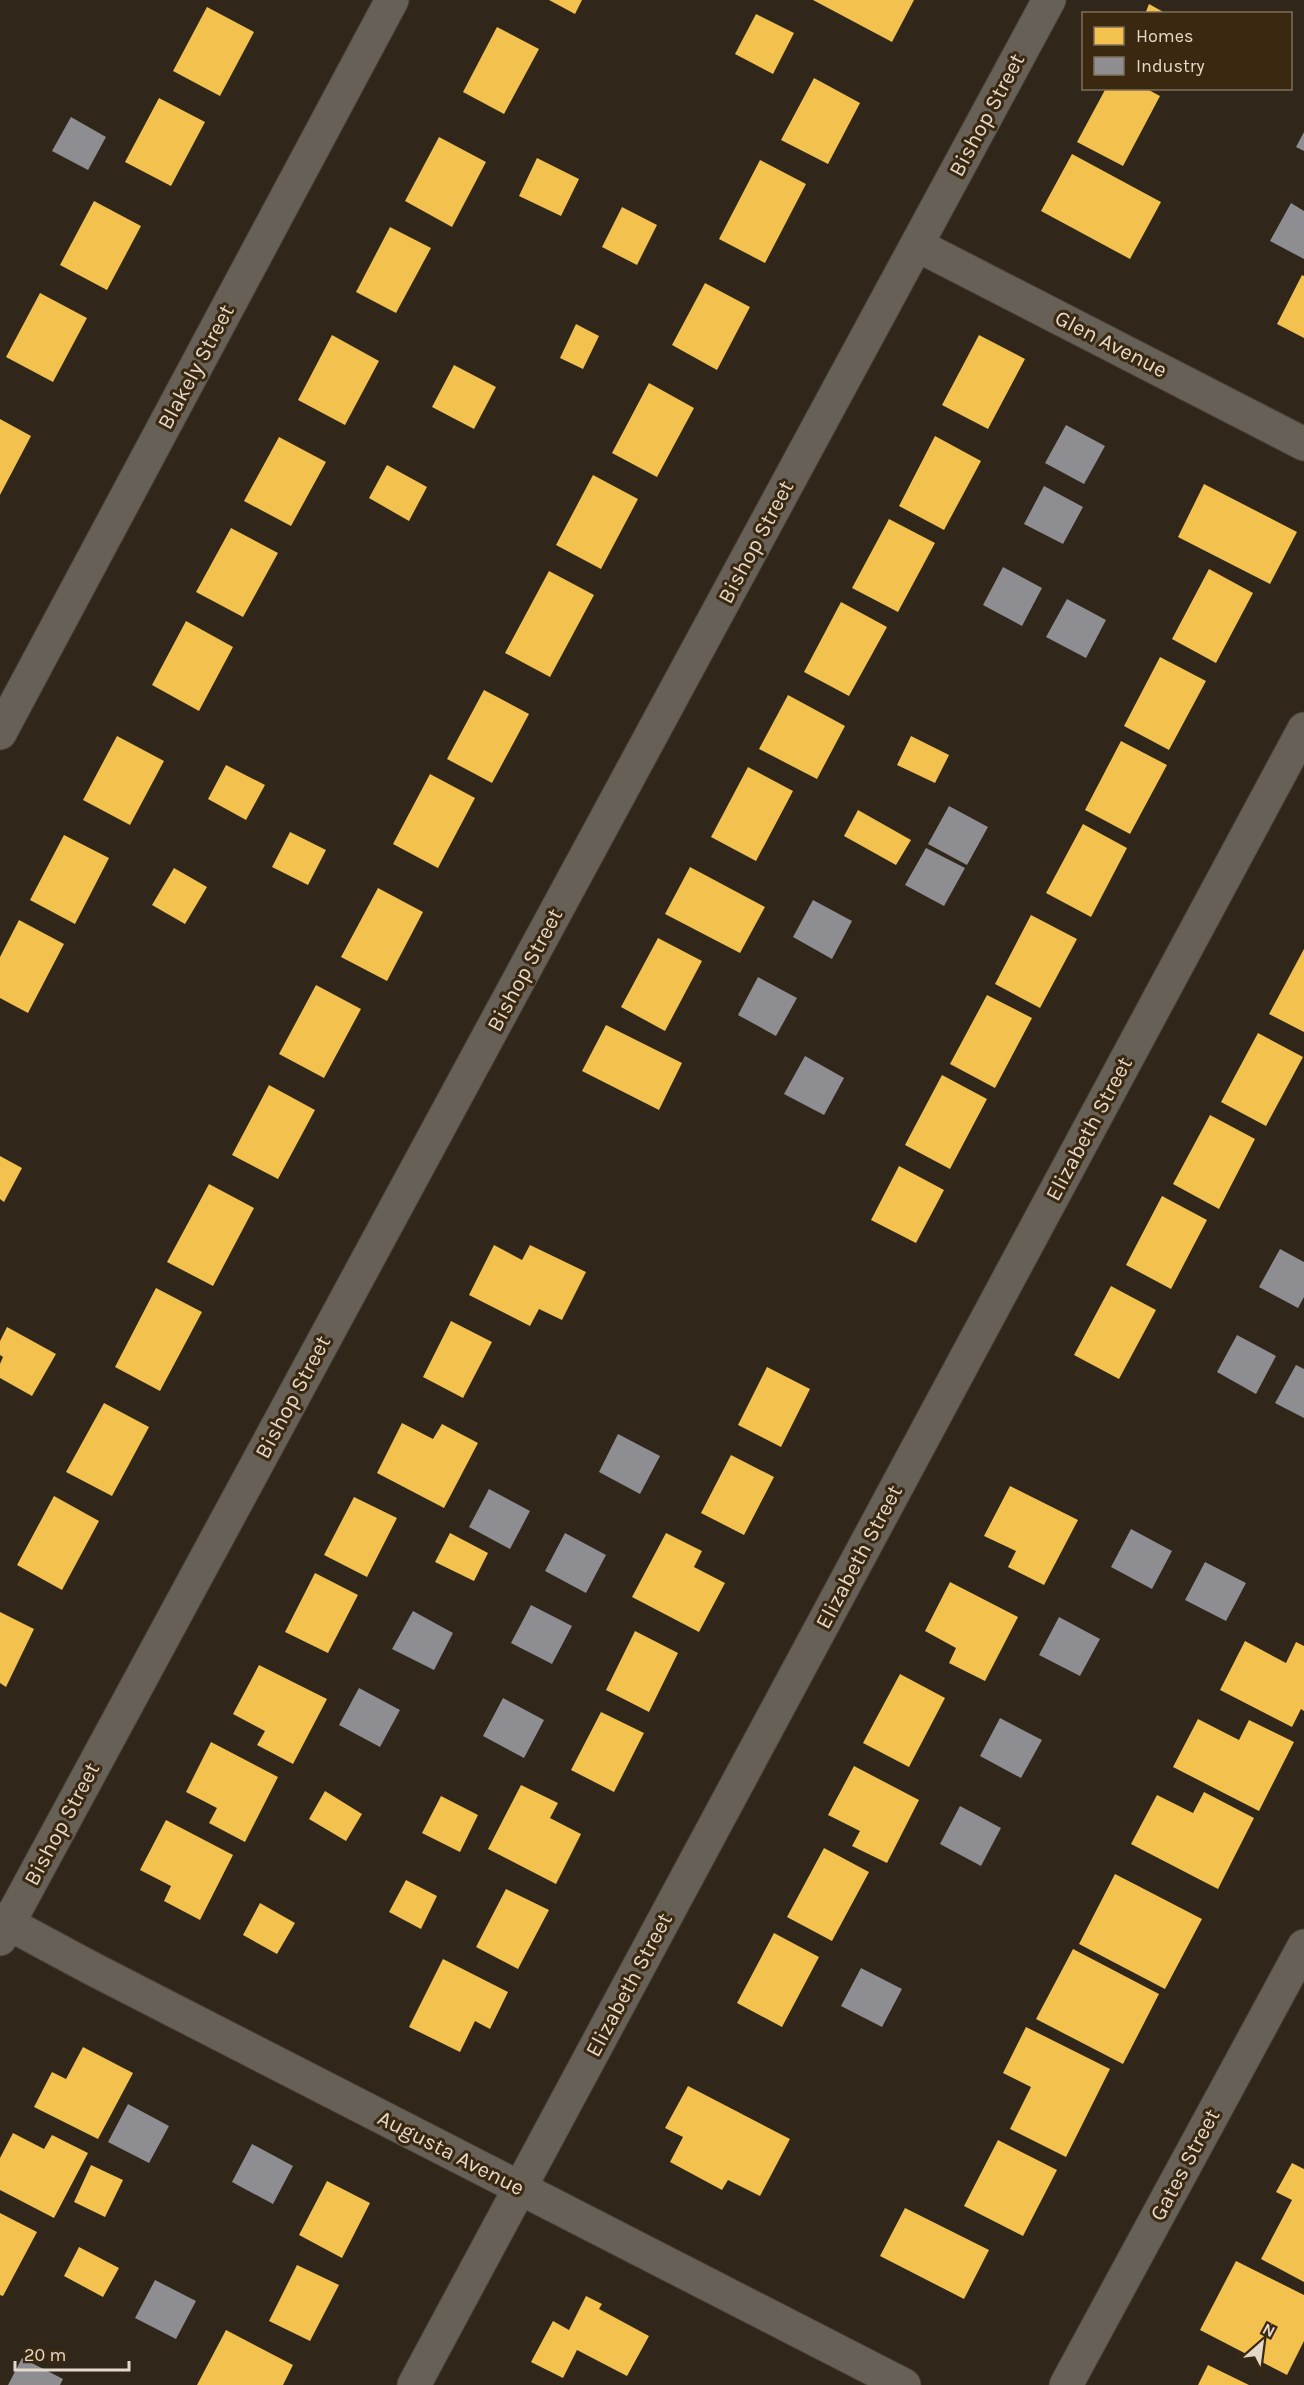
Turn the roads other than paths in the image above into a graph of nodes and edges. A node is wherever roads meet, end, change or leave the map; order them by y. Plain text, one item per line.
1 (392, 0) edge
2 (1049, 0) edge
3 (917, 245) junction
4 (1304, 444) edge
5 (1304, 729) edge
6 (0, 733) edge
7 (3, 1927) edge
8 (1304, 1946) edge
9 (519, 2188) junction
10 (414, 2385) edge
11 (903, 2385) edge
12 (1066, 2385) edge

1 - 6 street, Blakely Street
2 - 3 street, Bishop Street
3 - 4 street, Glen Avenue
3 - 7 street, Bishop Street
5 - 9 street, Elizabeth Street
7 - 9 street, Augusta Avenue
8 - 12 street, Gates Street
9 - 10 street, Elizabeth Street
9 - 11 street, Augusta Avenue

